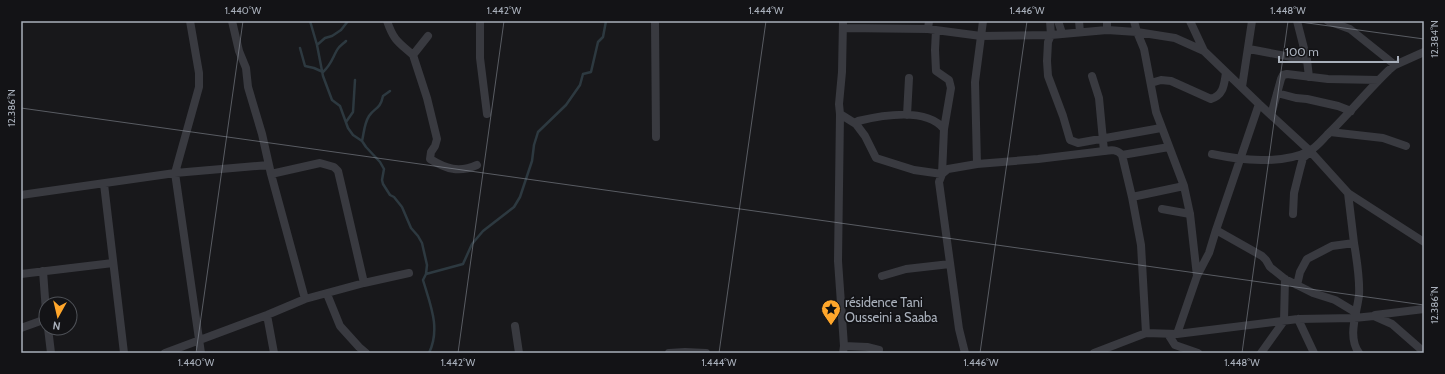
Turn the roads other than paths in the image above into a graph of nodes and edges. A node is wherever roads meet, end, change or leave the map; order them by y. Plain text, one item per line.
1 (190, 21) edge
2 (232, 21) edge
3 (387, 21) edge
4 (480, 21) edge
5 (655, 21) edge
6 (983, 21) edge
7 (1050, 21) edge
8 (1058, 21) edge
9 (1078, 21) edge
10 (1134, 21) edge
11 (1190, 21) edge
12 (1252, 21) edge
13 (1297, 21) edge
14 (1328, 21) edge
15 (900, 24) edge
16 (843, 25) edge
17 (1106, 25) edge
18 (931, 27) edge
19 (1080, 32) junction
20 (1137, 32) junction
21 (1062, 34) junction
22 (1051, 35) junction
23 (428, 36) dead end
24 (981, 36) junction
25 (1249, 49) junction
26 (1204, 51) junction
27 (1424, 52) edge
28 (413, 54) junction
29 (1307, 60) junction
30 (1395, 65) junction
31 (1226, 73) junction
32 (1092, 76) dead end
33 (1308, 77) junction
34 (909, 78) dead end
35 (1379, 80) junction
36 (1151, 83) junction
37 (1242, 87) junction
38 (1277, 93) junction
39 (1259, 104) junction
40 (1351, 111) junction
41 (487, 114) dead end
42 (840, 114) junction
43 (907, 115) junction
44 (1271, 115) junction
45 (856, 124) junction
46 (1161, 128) junction
47 (944, 129) junction
48 (1330, 132) junction
49 (656, 137) dead end
50 (1103, 138) junction
51 (1406, 146) dead end
52 (1169, 147) junction
53 (1104, 151) junction
54 (1310, 151) junction
55 (1212, 154) dead end
56 (1122, 155) junction
57 (1241, 159) junction
58 (977, 164) junction
59 (269, 165) junction
60 (477, 165) dead end
61 (175, 173) junction
62 (271, 174) junction
63 (942, 174) junction
64 (104, 184) junction
65 (1184, 186) junction
66 (1348, 194) junction
67 (21, 196) edge
68 (1132, 197) junction
69 (1162, 209) dead end
70 (1190, 214) junction
71 (1293, 214) dead end
72 (1216, 230) junction
73 (1424, 242) edge
74 (1354, 243) junction
75 (113, 263) junction
76 (950, 264) junction
77 (43, 271) junction
78 (409, 273) dead end
79 (21, 274) edge
80 (882, 276) dead end
81 (1197, 276) junction
82 (1285, 279) junction
83 (364, 283) junction
84 (1297, 285) junction
85 (327, 294) junction
86 (45, 296) edge
87 (305, 299) junction
88 (1424, 309) edge
89 (267, 315) junction
90 (1355, 315) junction
91 (1374, 316) junction
92 (1298, 318) junction
93 (1284, 321) junction
94 (38, 322) edge
95 (515, 326) dead end
96 (21, 328) edge
97 (1146, 333) junction
98 (1168, 334) junction
99 (1177, 334) junction
100 (49, 336) edge
101 (199, 340) junction
102 (843, 349) edge
103 (1175, 349) edge
104 (879, 350) dead end
105 (1424, 352) edge
106 (51, 353) edge
107 (124, 353) edge
108 (165, 353) edge
109 (201, 353) edge
110 (274, 353) edge
111 (366, 353) edge
112 (519, 353) edge
113 (669, 353) edge
114 (706, 353) edge
115 (965, 353) edge
116 (1094, 353) edge
117 (1198, 353) edge
118 (1262, 353) edge
119 (1314, 353) edge
120 (1359, 353) edge

1 - 61 street
2 - 59 street
3 - 28 street
4 - 41 street
5 - 49 street
6 - 24 street
7 - 22 street
8 - 21 street
9 - 19 street
10 - 20 street
11 - 26 street
12 - 25 street
13 - 29 street
14 - 30 street
15 - 16 street
15 - 18 street
16 - 42 street
17 - 19 street
17 - 20 street
18 - 24 street
18 - 47 street
19 - 21 street
20 - 26 street
20 - 36 street
21 - 22 street
22 - 24 street
22 - 50 street
23 - 28 street
24 - 58 street
25 - 29 street
25 - 37 street
26 - 31 street
27 - 30 street
28 - 60 street
29 - 33 street
30 - 35 street
31 - 36 street
31 - 37 street
32 - 50 street
33 - 35 street
33 - 38 street
34 - 43 street
35 - 40 street
36 - 46 street
37 - 39 street
38 - 40 street
38 - 44 street
39 - 44 street
39 - 57 street
40 - 48 street
42 - 45 street
42 - 102 street
43 - 45 street
43 - 47 street
44 - 54 street
45 - 63 street
46 - 50 street
46 - 52 street
47 - 63 street
48 - 51 street
48 - 54 street
50 - 53 street
52 - 56 street
52 - 65 street
53 - 56 street
53 - 58 street
54 - 57 street
54 - 66 street
54 - 71 street
55 - 57 street
56 - 68 street
57 - 72 street
58 - 63 street
59 - 61 street
59 - 62 street
61 - 64 street
61 - 101 street
62 - 83 street
62 - 87 street
63 - 76 street
64 - 67 street
64 - 75 street
65 - 68 street
65 - 70 street
66 - 73 street
66 - 74 street
68 - 97 street
69 - 70 street
70 - 81 street
72 - 81 street
72 - 82 street
74 - 84 street
74 - 90 street
75 - 77 street
75 - 107 street
76 - 80 street
76 - 115 street
77 - 79 street
77 - 86 street
78 - 83 street
81 - 99 street
82 - 84 street
82 - 93 street
83 - 85 street
84 - 90 street
85 - 87 street
85 - 111 street
87 - 89 street
88 - 91 street
89 - 101 street
89 - 110 street
90 - 91 street
90 - 92 street
90 - 120 street
91 - 105 street
92 - 93 street
92 - 119 street
93 - 99 street
93 - 118 street
94 - 96 street
95 - 112 street
97 - 98 street
97 - 116 street
98 - 99 street
98 - 103 street
100 - 106 street
101 - 108 street
101 - 109 street
102 - 104 street
103 - 117 street
113 - 114 street

